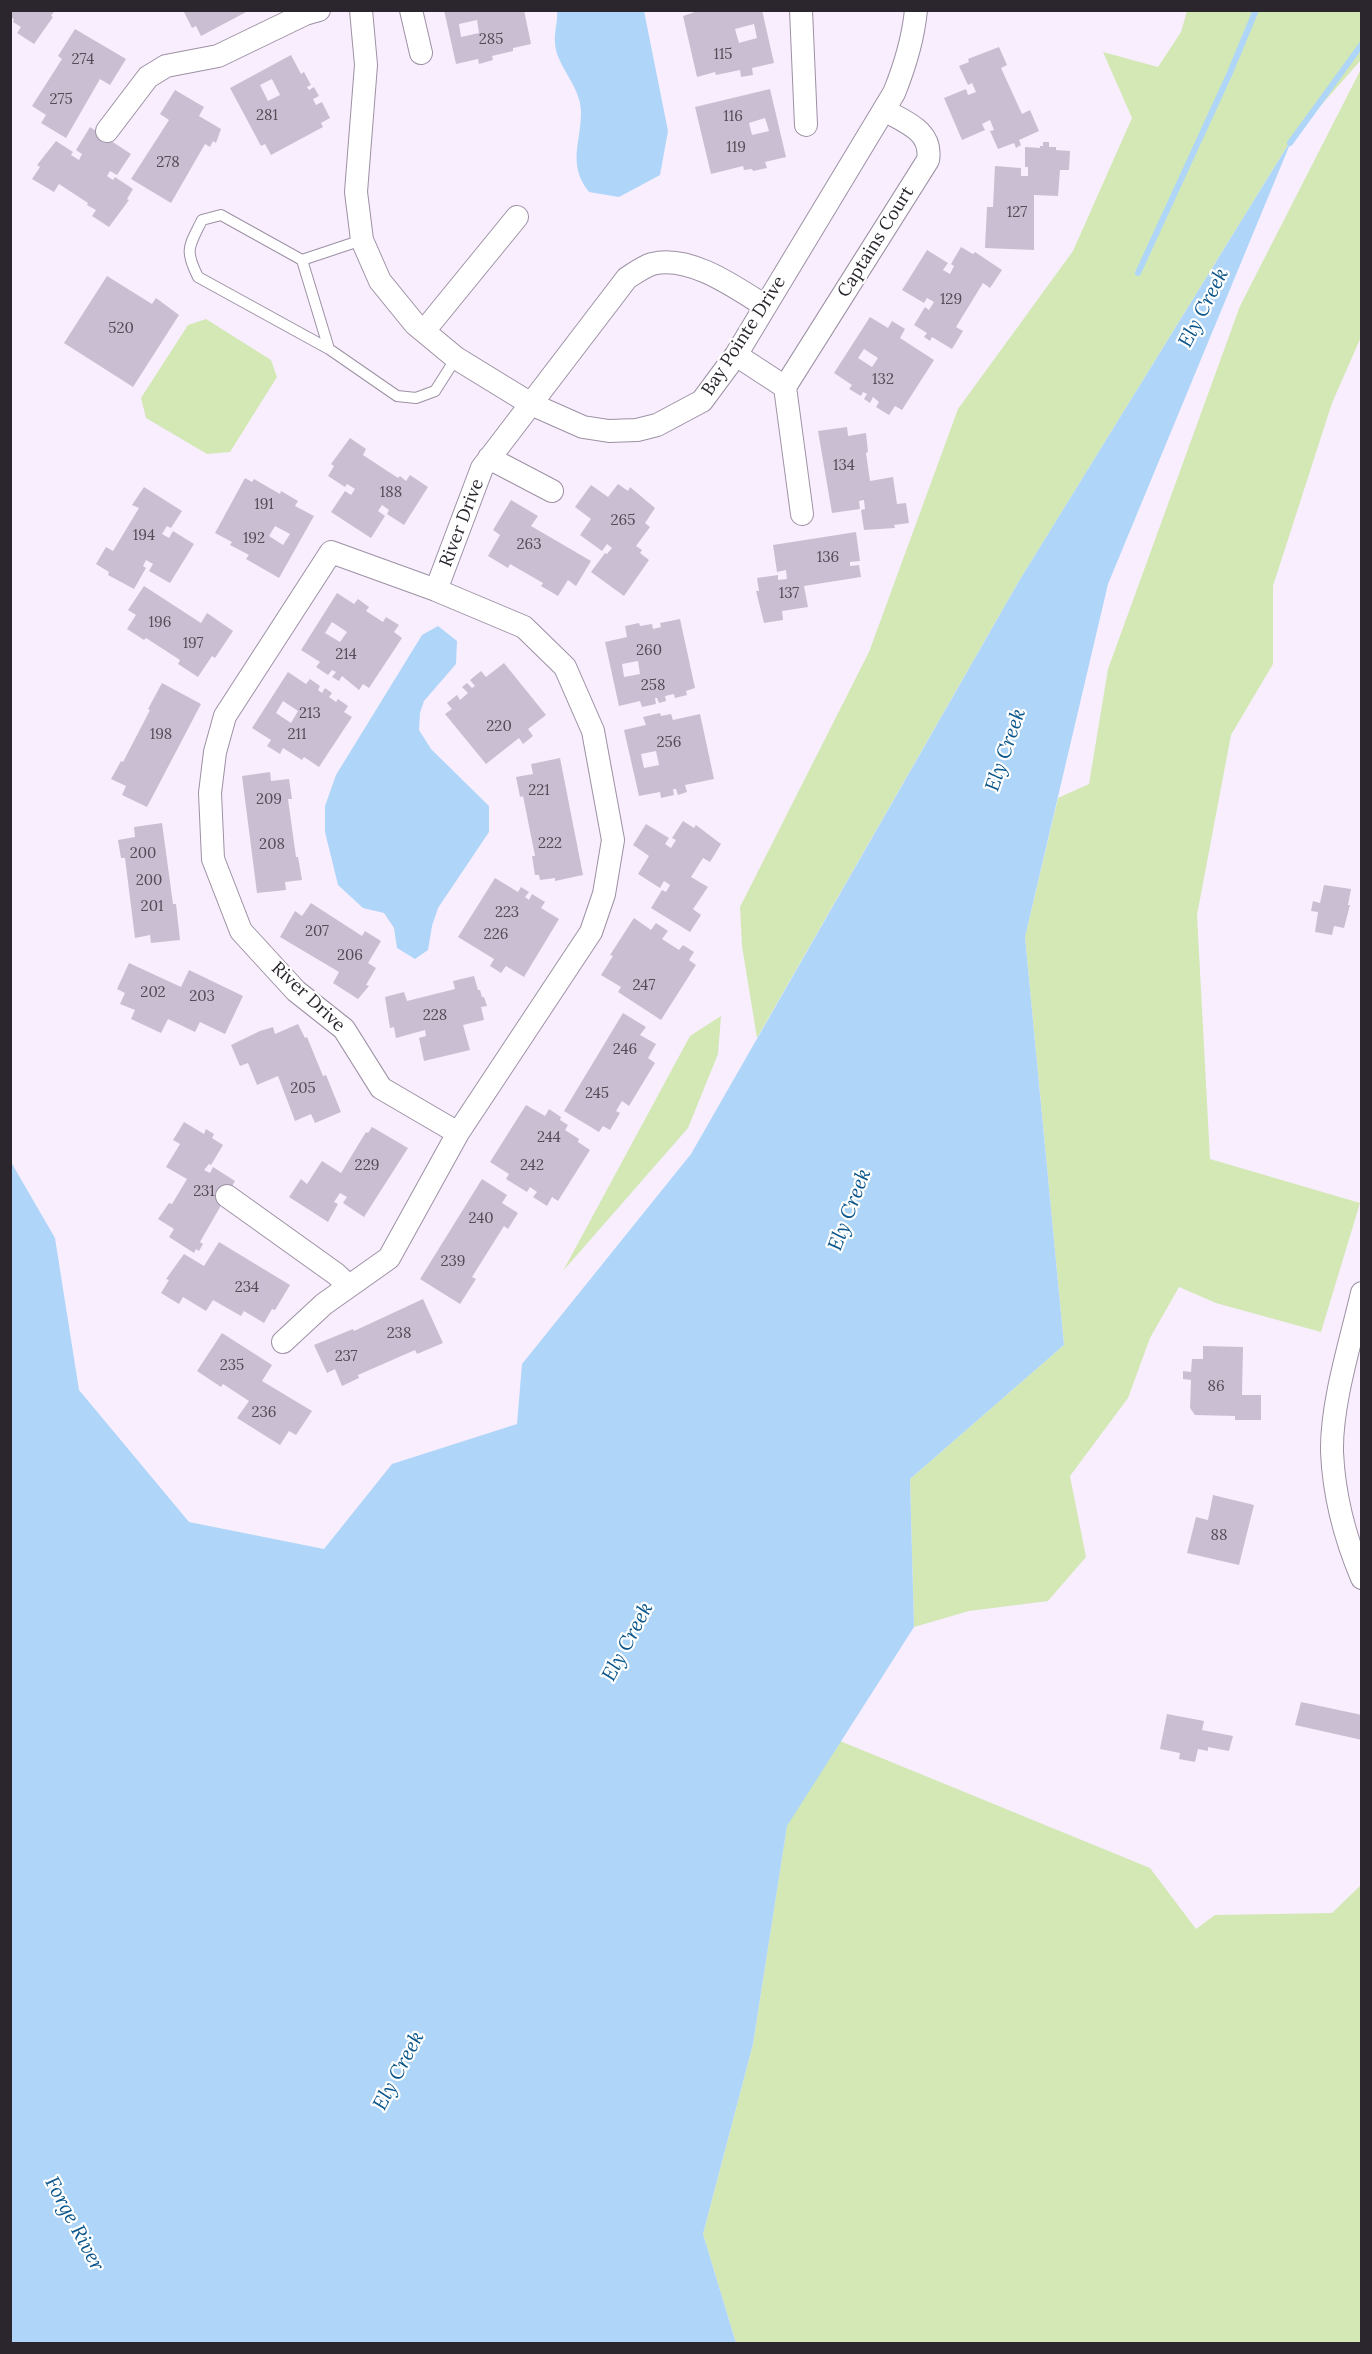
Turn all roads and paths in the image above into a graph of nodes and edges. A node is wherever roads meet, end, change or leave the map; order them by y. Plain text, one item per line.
1 (319, 10) edge
2 (362, 10) edge
3 (411, 10) edge
4 (801, 10) edge
5 (915, 10) edge
6 (422, 53) dead end
7 (884, 110) junction
8 (806, 125) dead end
9 (107, 131) dead end
10 (517, 218) dead end
11 (362, 240) junction
12 (302, 260) junction
13 (765, 306) junction
14 (424, 331) junction
15 (329, 349) junction
16 (736, 355) junction
17 (456, 358) junction
18 (785, 387) junction
19 (531, 404) junction
20 (489, 458) junction
21 (552, 491) dead end
22 (802, 514) dead end
23 (436, 590) junction
24 (458, 1133) junction
25 (227, 1196) dead end
26 (349, 1286) junction
27 (1362, 1293) edge
28 (283, 1342) dead end
29 (1362, 1578) edge

1 - 9 street
2 - 11 street, Bay Pointe Drive
3 - 6 street
4 - 8 street
5 - 7 street, Bay Pointe Drive
7 - 13 street, Bay Pointe Drive
7 - 18 street, Captains Court
10 - 14 street
11 - 12 lane
11 - 14 street, Bay Pointe Drive
12 - 15 lane
12 - 15 lane
13 - 16 street, Bay Pointe Drive
13 - 19 street, River Drive
14 - 17 street, Bay Pointe Drive
15 - 17 lane
16 - 18 street
16 - 19 street, Bay Pointe Drive
17 - 19 street, Bay Pointe Drive
18 - 22 street
19 - 20 street, River Drive
20 - 21 street, River Drive
20 - 23 street, River Drive
23 - 24 street, River Drive
23 - 24 street, River Drive
24 - 26 street
25 - 26 street
26 - 28 street
27 - 29 street

